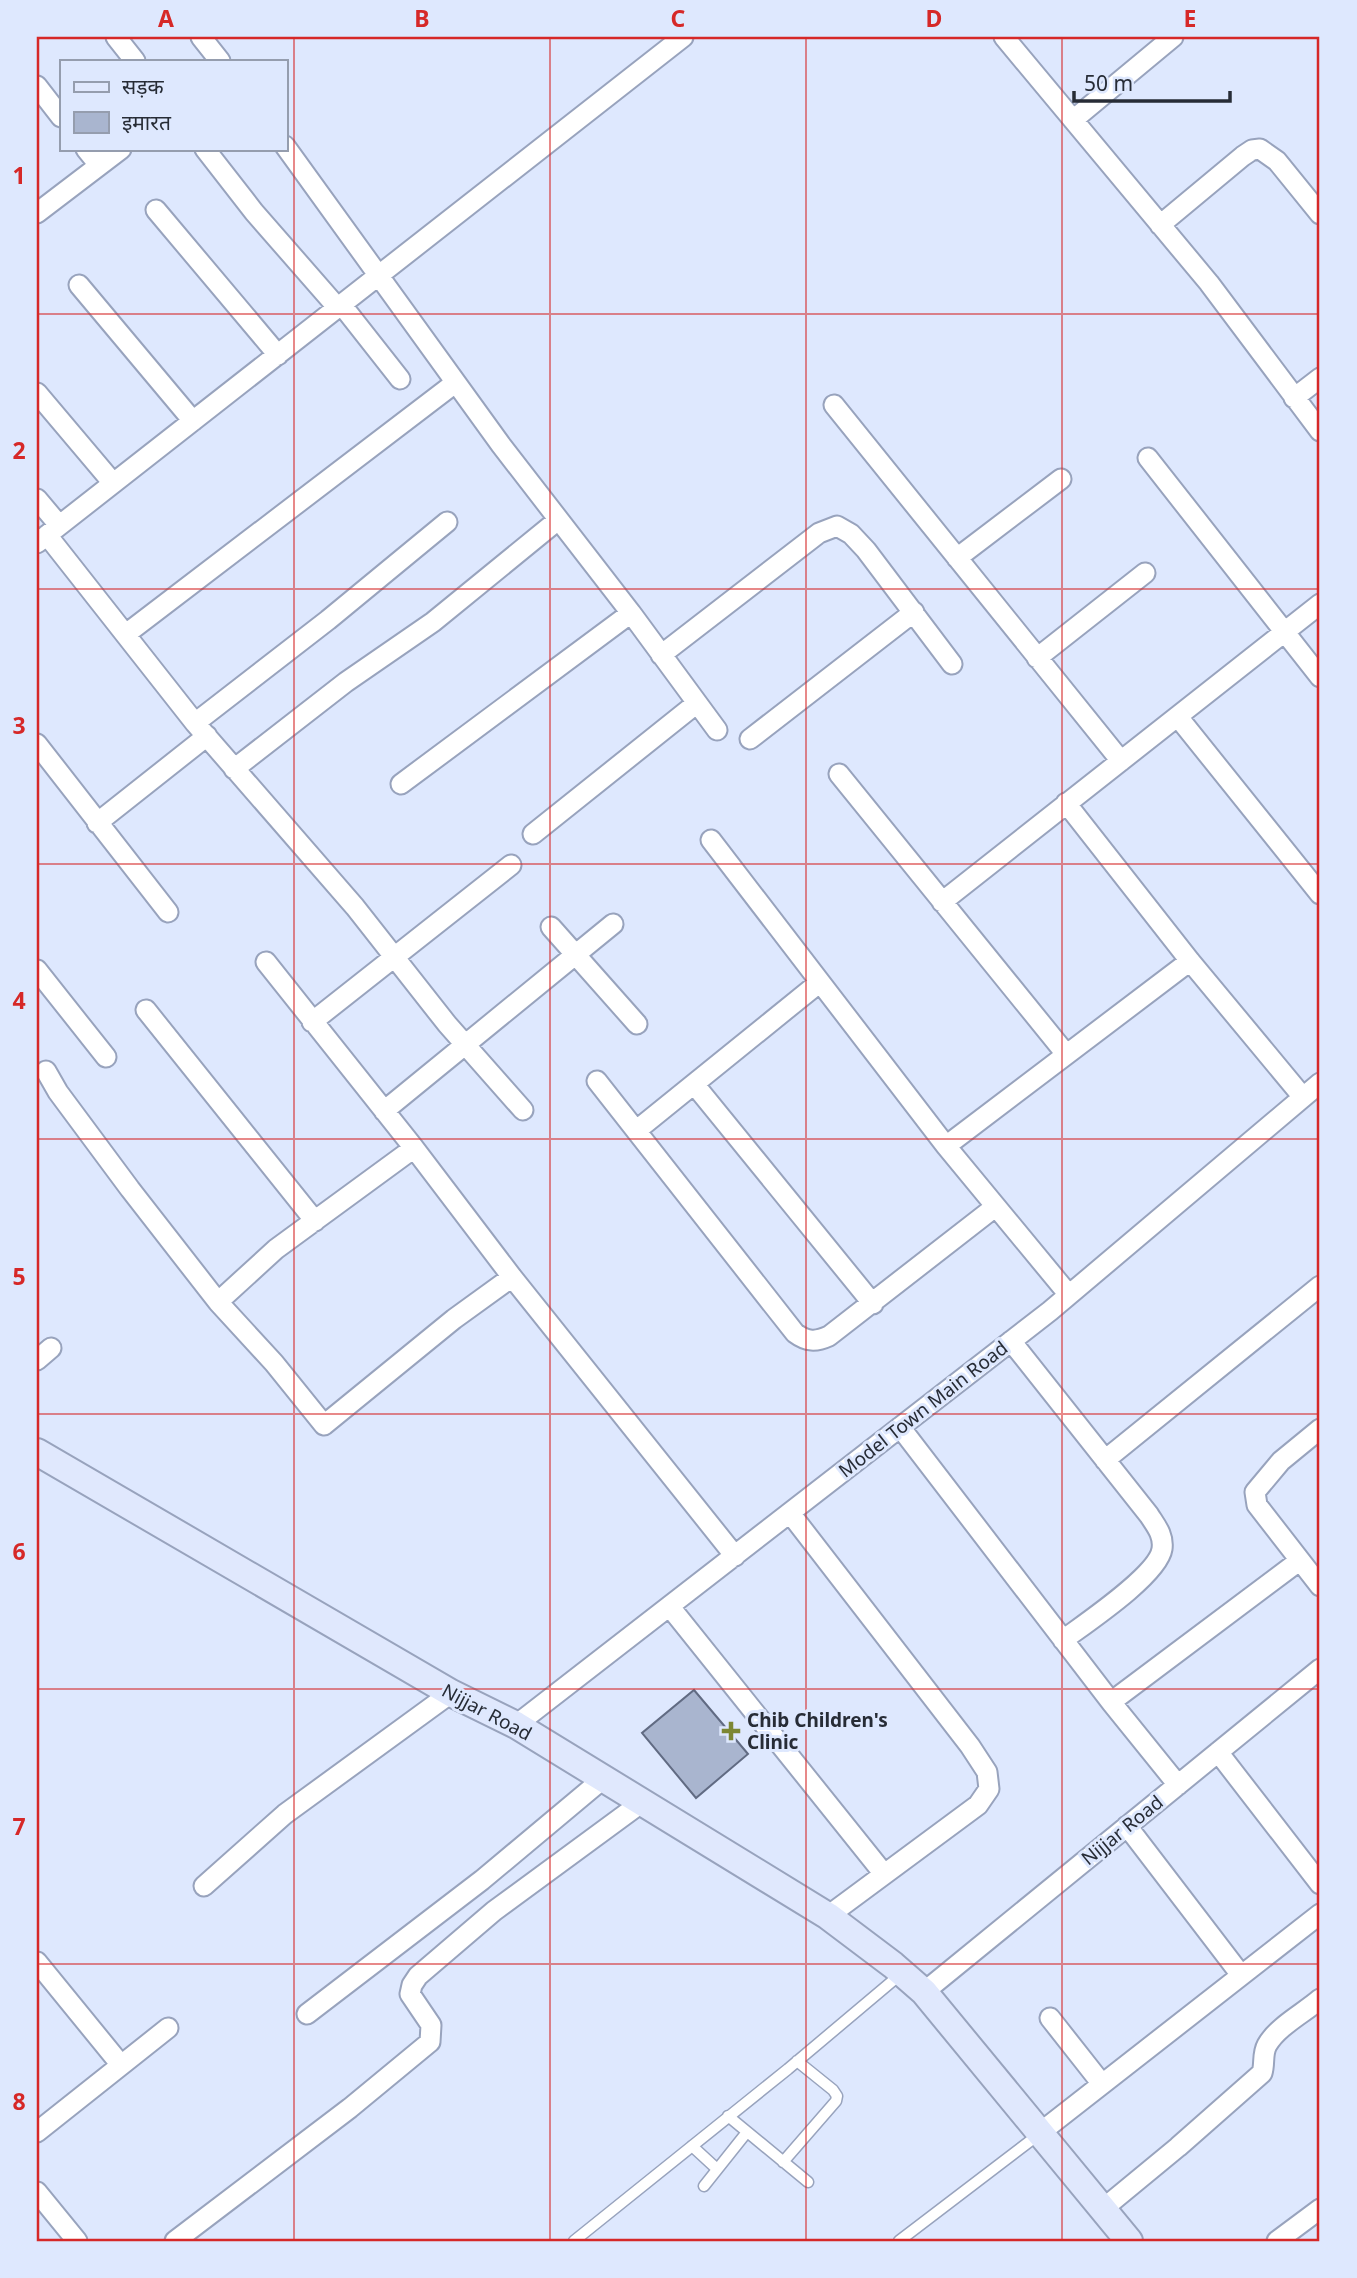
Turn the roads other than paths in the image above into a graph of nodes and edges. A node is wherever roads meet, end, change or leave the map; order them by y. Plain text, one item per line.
1 (116, 37) edge
2 (201, 37) edge
3 (684, 37) edge
4 (1004, 37) edge
5 (1173, 37) edge
6 (134, 60) edge
7 (219, 60) edge
8 (37, 86) edge
9 (60, 116) edge
10 (1073, 120) junction
11 (287, 149) edge
12 (87, 150) edge
13 (120, 150) edge
14 (206, 150) edge
15 (99, 165) junction
16 (156, 210) dead end
17 (37, 213) edge
18 (1320, 214) edge
19 (1160, 225) junction
20 (379, 275) junction
21 (79, 285) dead end
22 (339, 305) junction
23 (278, 355) junction
24 (1320, 378) edge
25 (400, 379) dead end
26 (455, 383) junction
27 (37, 393) edge
28 (1294, 398) junction
29 (834, 405) dead end
30 (193, 421) junction
31 (1320, 431) edge
32 (1148, 458) dead end
33 (1061, 479) dead end
34 (113, 483) junction
35 (37, 499) edge
36 (558, 520) junction
37 (447, 522) dead end
38 (48, 534) edge
39 (957, 558) junction
40 (1145, 573) dead end
41 (1320, 604) edge
42 (631, 612) junction
43 (914, 612) junction
44 (1284, 633) junction
45 (125, 634) junction
46 (661, 655) junction
47 (1038, 658) junction
48 (952, 664) dead end
49 (1320, 677) edge
50 (697, 703) junction
51 (1178, 716) junction
52 (201, 730) junction
53 (717, 730) dead end
54 (750, 739) dead end
55 (37, 744) edge
56 (1121, 761) junction
57 (234, 769) junction
58 (839, 774) dead end
59 (401, 784) dead end
60 (1066, 803) junction
61 (97, 823) junction
62 (533, 834) dead end
63 (711, 840) dead end
64 (511, 864) dead end
65 (1320, 894) edge
66 (942, 902) junction
67 (168, 912) dead end
68 (612, 924) dead end
69 (551, 927) dead end
70 (575, 954) junction
71 (395, 958) junction
72 (1190, 961) junction
73 (266, 962) dead end
74 (37, 970) edge
75 (820, 982) junction
76 (146, 1010) dead end
77 (312, 1022) junction
78 (637, 1024) dead end
79 (464, 1043) junction
80 (1066, 1054) junction
81 (106, 1057) dead end
82 (46, 1071) dead end
83 (597, 1081) dead end
84 (1320, 1083) edge
85 (694, 1084) junction
86 (1303, 1096) junction
87 (523, 1110) dead end
88 (384, 1111) junction
89 (638, 1130) junction
90 (946, 1146) junction
91 (414, 1148) junction
92 (995, 1207) junction
93 (315, 1221) junction
94 (512, 1277) junction
95 (1320, 1286) edge
96 (1069, 1295) junction
97 (218, 1302) junction
98 (873, 1304) junction
99 (1011, 1341) junction
100 (900, 1427) junction
101 (1320, 1429) edge
102 (37, 1452) edge
103 (1105, 1460) junction
104 (790, 1513) junction
105 (735, 1556) junction
106 (1299, 1561) junction
107 (1320, 1586) edge
108 (670, 1607) junction
109 (1063, 1640) junction
110 (1320, 1669) edge
111 (451, 1693) junction
112 (1111, 1702) junction
113 (516, 1725) junction
114 (1218, 1752) junction
115 (604, 1778) junction
116 (1178, 1785) junction
117 (641, 1803) junction
118 (1127, 1826) junction
119 (884, 1874) junction
120 (1320, 1884) edge
121 (204, 1886) dead end
122 (1320, 1914) edge
123 (828, 1916) junction
124 (37, 1963) edge
125 (902, 1973) junction
126 (1241, 1975) junction
127 (924, 1992) junction
128 (1320, 1999) edge
129 (307, 2014) dead end
130 (1050, 2018) dead end
131 (168, 2028) dead end
132 (797, 2061) junction
133 (121, 2065) junction
134 (1102, 2084) junction
135 (728, 2116) junction
136 (37, 2132) edge
137 (747, 2132) junction
138 (1041, 2132) junction
139 (692, 2146) junction
140 (783, 2162) junction
141 (717, 2169) junction
142 (808, 2182) dead end
143 (704, 2186) dead end
144 (37, 2192) edge
145 (1104, 2208) junction
146 (1320, 2209) edge
147 (77, 2241) edge
148 (175, 2241) edge
149 (574, 2241) edge
150 (899, 2241) edge
151 (1129, 2241) edge
152 (1277, 2241) edge

1 - 6 street
2 - 7 street
3 - 20 street
4 - 10 street
5 - 10 street
8 - 9 street
10 - 19 street
11 - 20 street
12 - 15 street
13 - 15 street
14 - 22 street
15 - 17 street
16 - 23 street
18 - 19 street
19 - 28 street
20 - 22 street
20 - 26 street
21 - 30 street
22 - 23 street
22 - 25 street
23 - 30 street
24 - 28 street
26 - 36 street
26 - 45 street
27 - 34 street
28 - 31 street
29 - 39 street
30 - 34 street
32 - 44 street
33 - 39 street
34 - 38 street
35 - 38 street
36 - 42 street
36 - 57 street
37 - 52 street
38 - 45 street
39 - 47 street
40 - 47 street
41 - 44 street
42 - 46 street
42 - 59 street
43 - 46 street
43 - 48 street
43 - 54 street
44 - 49 street
44 - 51 street
45 - 52 street
46 - 50 street
47 - 56 street
50 - 53 street
50 - 62 street
51 - 56 street
51 - 65 street
52 - 57 street
52 - 61 street
55 - 61 street
56 - 60 street
57 - 71 street
58 - 66 street
60 - 66 street
60 - 72 street
61 - 67 street
63 - 75 street
64 - 71 street
66 - 80 street
68 - 70 street
69 - 70 street
70 - 78 street
70 - 79 street
71 - 77 street
71 - 79 street
72 - 80 street
72 - 86 street
73 - 77 street
74 - 81 street
75 - 85 street
75 - 90 street
76 - 93 street
77 - 88 street
79 - 87 street
79 - 88 street
80 - 90 street
82 - 97 street
83 - 89 street
84 - 86 street, Model Town Main Road
85 - 89 street
85 - 98 street
86 - 96 street, Model Town Main Road
88 - 91 street
89 - 98 street
90 - 92 street
91 - 93 street
91 - 94 street
92 - 96 street
92 - 98 street
93 - 97 street
94 - 97 street
94 - 105 street
95 - 103 street
96 - 99 street, Model Town Main Road
99 - 100 street, Model Town Main Road
99 - 103 street
100 - 104 street, Model Town Main Road
100 - 109 street
101 - 106 street
102 - 111 street, Nijjar Road
103 - 109 street
104 - 105 street, Model Town Main Road
104 - 119 street
105 - 108 street, Model Town Main Road
106 - 107 street
106 - 112 street
108 - 113 street, Model Town Main Road
108 - 119 street
109 - 112 street
110 - 114 street, Nijjar Road
111 - 113 street, Nijjar Road
111 - 121 street
112 - 116 street
113 - 115 street, Nijjar Road
114 - 116 street, Nijjar Road
114 - 120 street
115 - 117 street, Nijjar Road
115 - 129 street
116 - 118 street, Nijjar Road
117 - 123 street, Nijjar Road
117 - 148 street
118 - 126 street
118 - 127 street, Nijjar Road
119 - 123 street
122 - 126 street
123 - 125 street, Nijjar Road
124 - 133 street
125 - 127 street, Nijjar Road
125 - 132 lane
126 - 134 street
127 - 138 street, Nijjar Road
128 - 145 street
130 - 134 street
131 - 133 street
132 - 135 lane
132 - 140 lane
133 - 136 street
134 - 138 street
135 - 137 lane
135 - 139 lane
137 - 140 lane
137 - 141 lane
138 - 145 street, Nijjar Road
138 - 150 lane
139 - 141 lane
139 - 149 lane
140 - 142 lane
141 - 143 lane
144 - 147 street
145 - 151 street, Nijjar Road
146 - 152 street

